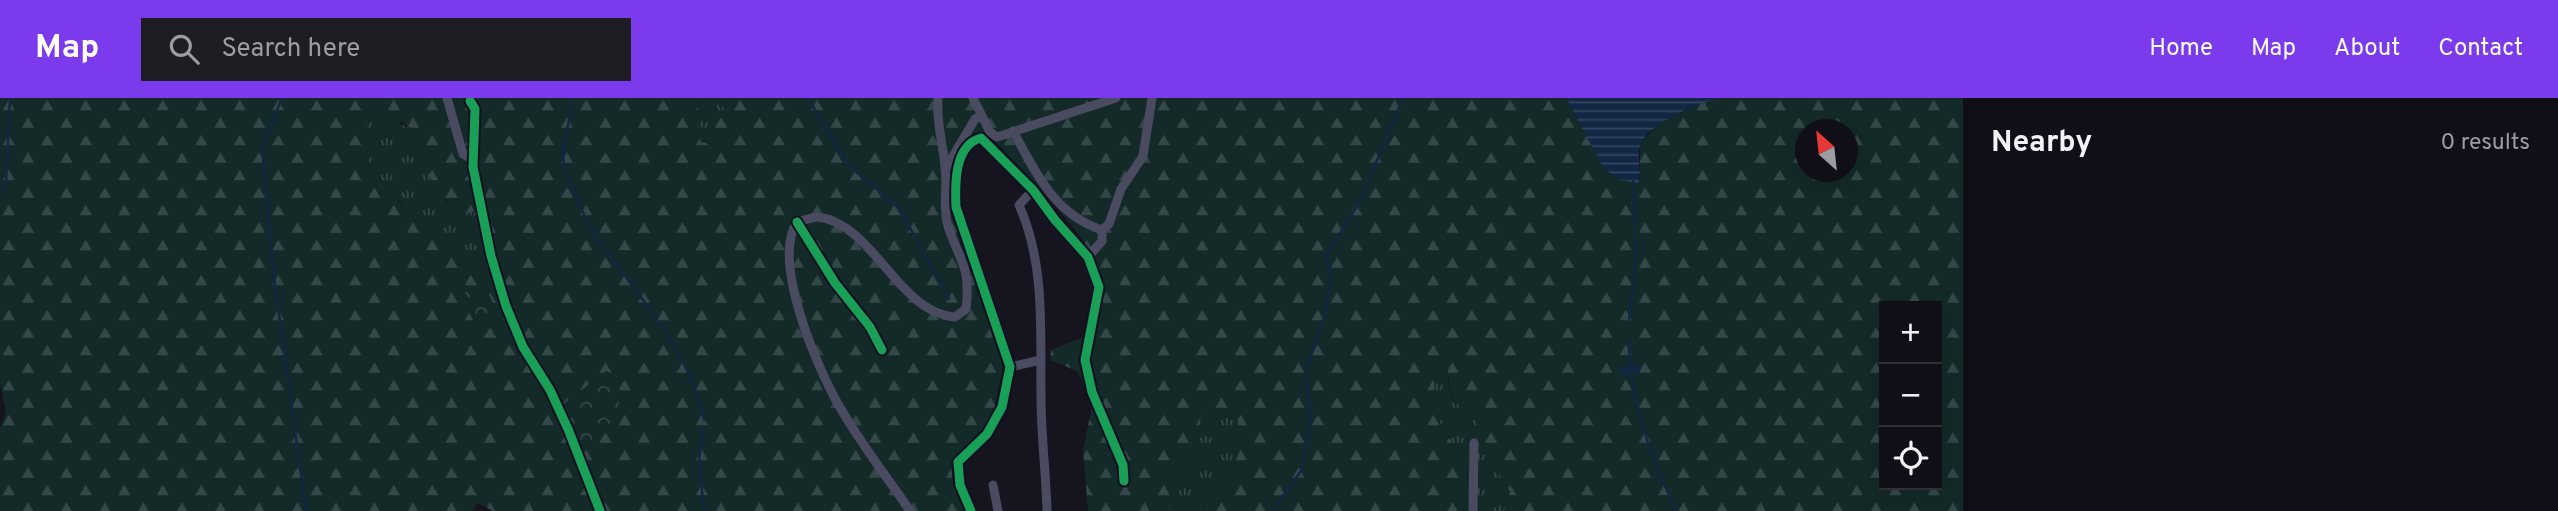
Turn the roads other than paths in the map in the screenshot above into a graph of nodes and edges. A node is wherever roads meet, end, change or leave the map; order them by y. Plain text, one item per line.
1 (447, 98) edge
2 (938, 98) edge
3 (973, 98) edge
4 (1116, 98) edge
5 (1152, 98) edge
6 (470, 101) dead end
7 (982, 116) junction
8 (1013, 131) junction
9 (473, 160) junction
10 (946, 168) junction
11 (1033, 190) junction
12 (797, 222) junction
13 (1102, 230) junction
14 (1088, 257) junction
15 (882, 350) dead end
16 (1041, 360) junction
17 (1010, 367) junction
18 (1474, 443) dead end
19 (1124, 481) dead end
20 (993, 485) dead end
21 (600, 511) edge
22 (910, 511) edge
23 (971, 511) edge
24 (998, 511) edge
25 (1047, 511) edge
26 (1473, 511) edge

1 - 9 street
2 - 10 street
3 - 7 street
4 - 8 street
5 - 13 street
6 - 9 street
7 - 8 street
7 - 10 street
8 - 13 street
9 - 21 street
10 - 12 street
11 - 14 street
11 - 16 street
11 - 17 street
12 - 15 street
12 - 22 street
13 - 14 street
14 - 19 street
16 - 17 street
16 - 25 street
17 - 23 street
18 - 26 street
20 - 24 street

